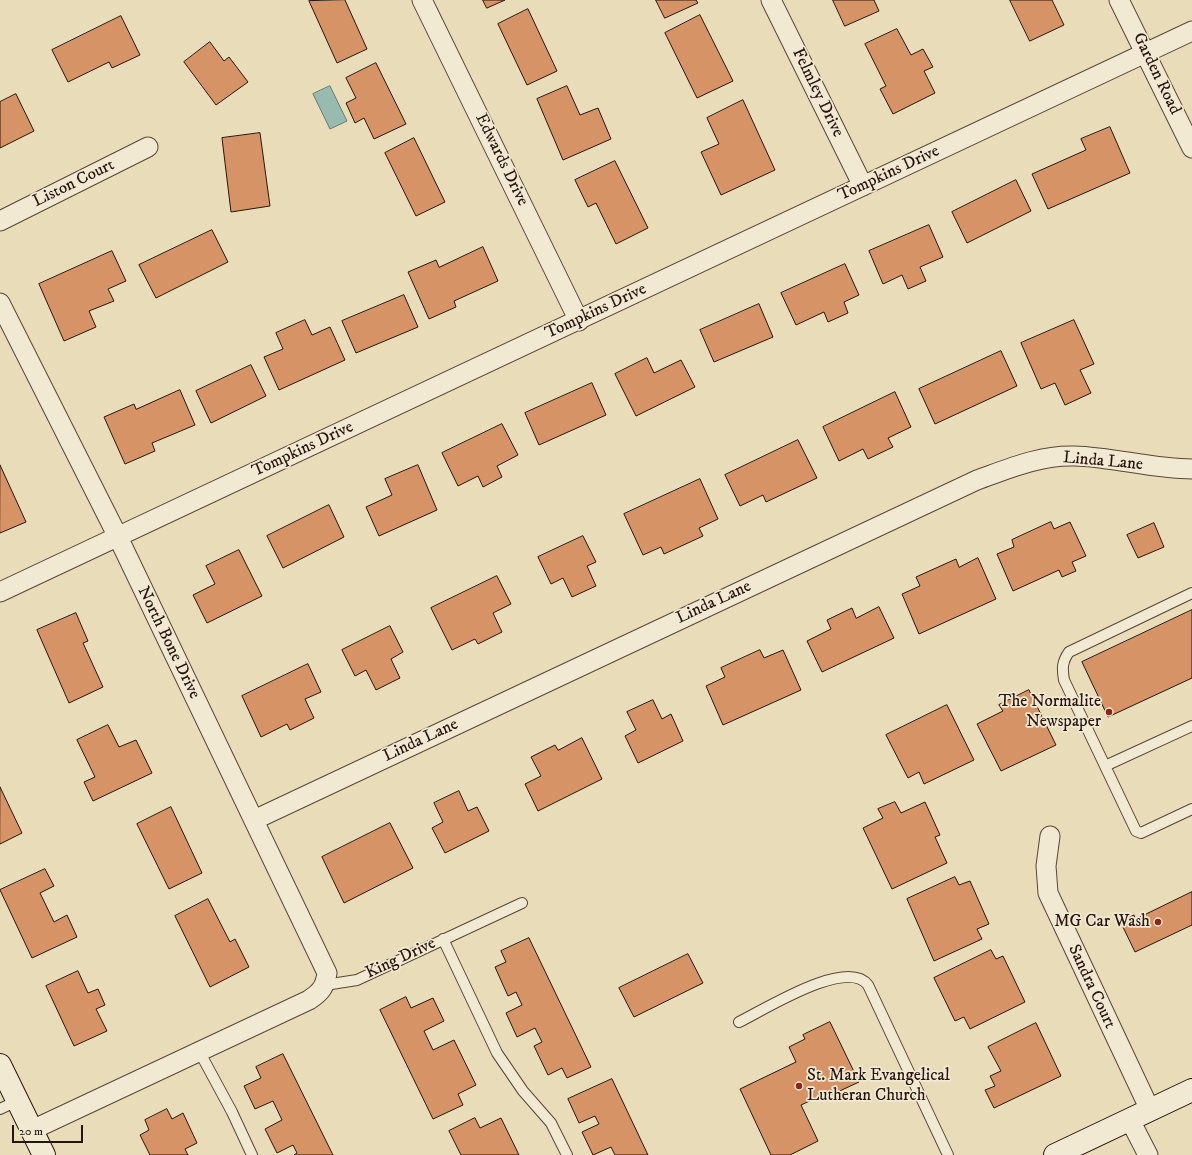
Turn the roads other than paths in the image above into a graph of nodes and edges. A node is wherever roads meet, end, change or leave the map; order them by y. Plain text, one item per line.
1 (422, 0) edge
2 (771, 0) edge
3 (1119, 0) edge
4 (1192, 31) edge
5 (1146, 54) junction
6 (148, 147) dead end
7 (1192, 148) edge
8 (863, 186) junction
9 (0, 221) edge
10 (0, 303) edge
11 (579, 321) junction
12 (1192, 469) edge
13 (118, 537) junction
14 (0, 592) edge
15 (1192, 593) edge
16 (1192, 726) edge
17 (1105, 766) junction
18 (1192, 809) edge
19 (254, 820) junction
20 (1050, 836) dead end
21 (522, 902) dead end
22 (443, 939) junction
23 (325, 985) junction
24 (739, 1022) dead end
25 (199, 1051) junction
26 (0, 1065) edge
27 (1192, 1090) edge
28 (9, 1105) edge
29 (1150, 1110) junction
30 (1130, 1120) junction
31 (32, 1130) junction
32 (44, 1155) edge
33 (252, 1155) edge
34 (567, 1155) edge
35 (948, 1155) edge
36 (1055, 1155) edge
37 (1148, 1155) edge

1 - 11 street, Edwards Drive
2 - 8 street, Felmley Drive
3 - 5 street, Garden Road
4 - 5 street, Tompkins Drive
5 - 7 street, Garden Road
5 - 8 street, Tompkins Drive
6 - 9 street, Liston Court
8 - 11 street, Tompkins Drive
10 - 13 street, North Bone Drive
11 - 13 street, Tompkins Drive
12 - 19 street, Linda Lane
13 - 14 street, Tompkins Drive
13 - 19 street, North Bone Drive
15 - 17 lane
16 - 17 lane
17 - 18 lane
19 - 23 street, North Bone Drive
20 - 29 street, Sandra Court
21 - 22 lane
22 - 23 lane, King Drive
22 - 34 lane, King Drive
23 - 25 street
24 - 35 lane
25 - 31 street
25 - 33 lane
26 - 28 main road
27 - 29 main road
28 - 31 main road
29 - 30 main road
30 - 36 main road
30 - 37 street
31 - 32 main road

